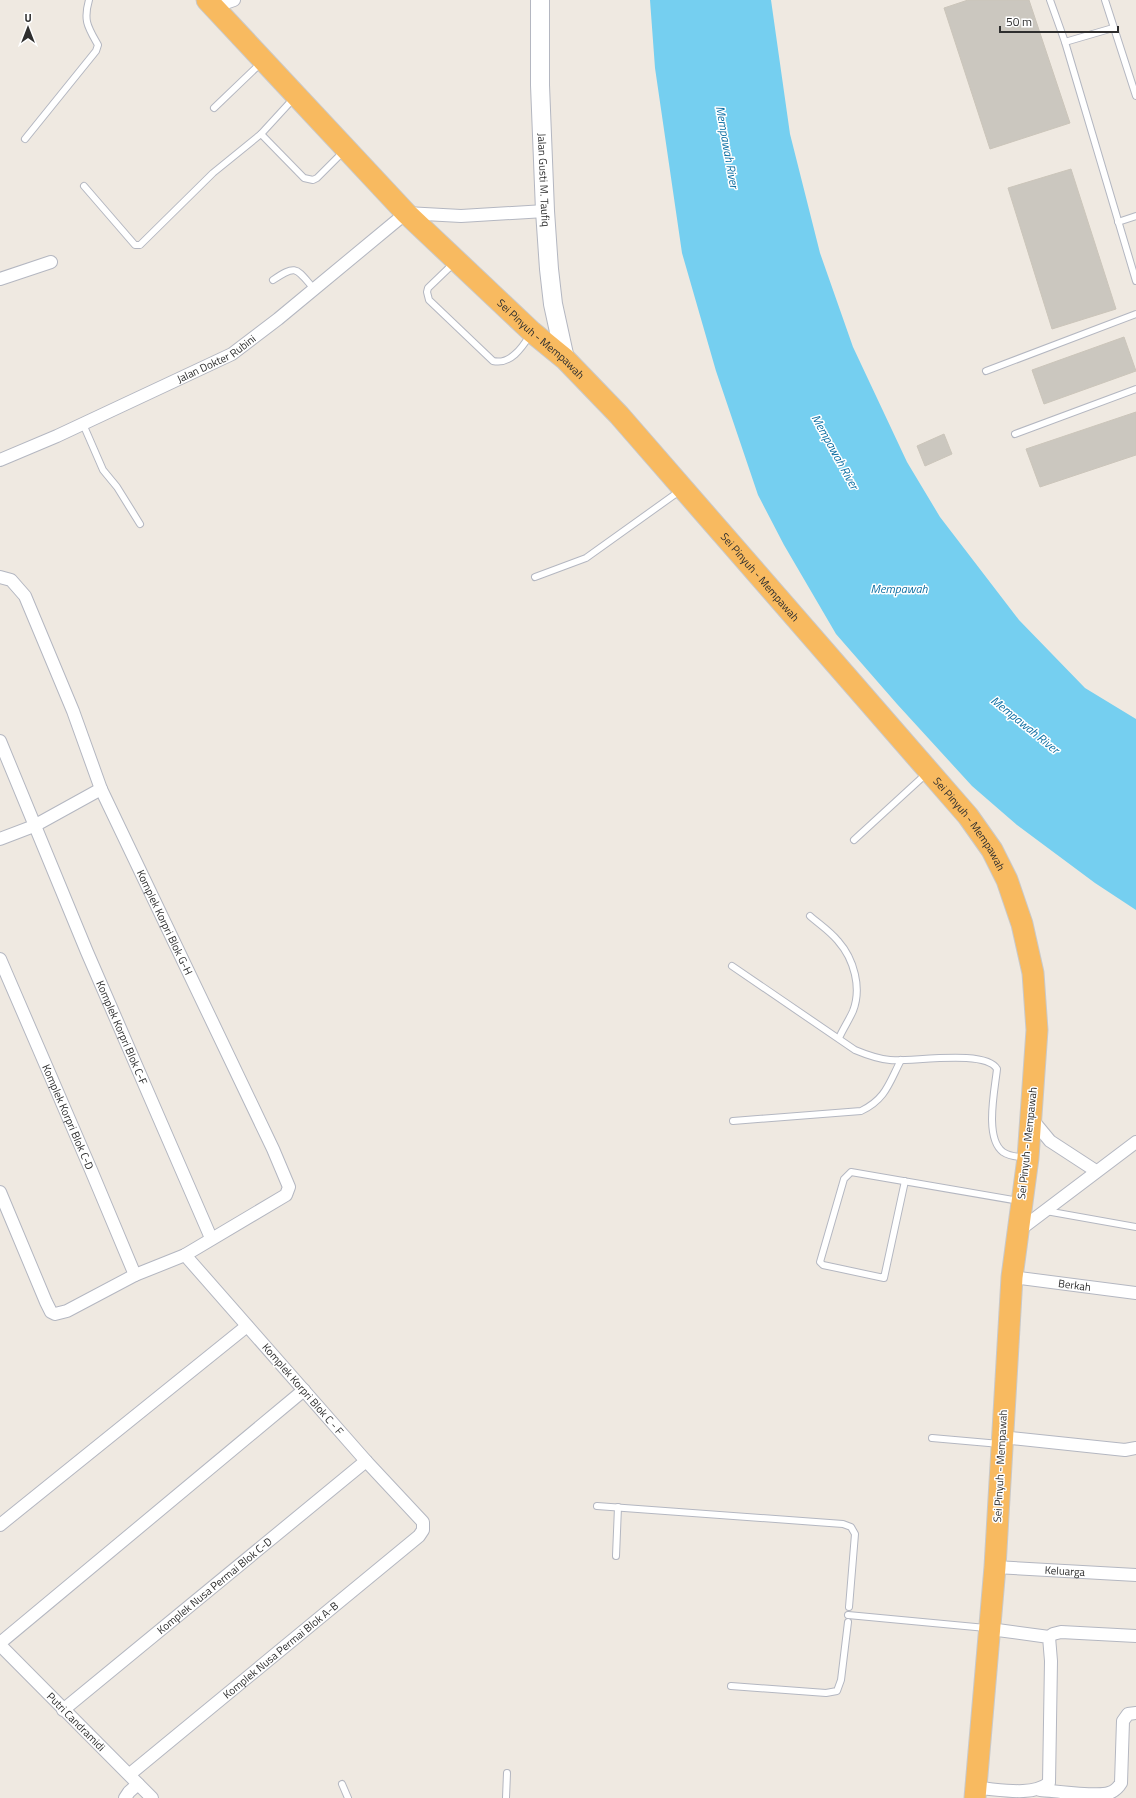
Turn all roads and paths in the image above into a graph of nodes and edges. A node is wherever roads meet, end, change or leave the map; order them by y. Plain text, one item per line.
1 (89, 0) edge
2 (234, 0) edge
3 (540, 0) edge
4 (1050, 0) edge
5 (1104, 0) edge
6 (210, 4) edge
7 (1113, 28) junction
8 (1065, 42) junction
9 (260, 64) junction
10 (1136, 71) edge
11 (1129, 73) junction
12 (1136, 96) edge
13 (290, 103) junction
14 (214, 108) dead end
15 (261, 134) junction
16 (25, 139) dead end
17 (345, 150) junction
18 (84, 186) dead end
19 (545, 211) junction
20 (406, 213) junction
21 (1136, 216) edge
22 (1118, 222) junction
23 (51, 262) dead end
24 (451, 266) junction
25 (0, 279) edge
26 (273, 280) dead end
27 (1136, 281) edge
28 (314, 289) junction
29 (1136, 314) edge
30 (529, 337) junction
31 (565, 359) junction
32 (986, 371) dead end
33 (1136, 390) edge
34 (83, 424) junction
35 (1015, 434) dead end
36 (0, 460) edge
37 (682, 489) junction
38 (140, 524) dead end
39 (0, 577) edge
40 (535, 577) dead end
41 (0, 741) edge
42 (929, 771) junction
43 (101, 789) junction
44 (34, 826) junction
45 (0, 839) edge
46 (854, 840) dead end
47 (810, 916) dead end
48 (0, 959) edge
49 (732, 966) dead end
50 (838, 1038) junction
51 (901, 1060) junction
52 (1031, 1118) junction
53 (733, 1121) dead end
54 (1136, 1142) edge
55 (1028, 1158) junction
56 (1096, 1171) junction
57 (905, 1181) junction
58 (0, 1192) edge
59 (1022, 1201) junction
60 (1044, 1211) junction
61 (1136, 1227) edge
62 (1017, 1232) junction
63 (211, 1238) junction
64 (185, 1255) junction
65 (135, 1276) junction
66 (1012, 1277) junction
67 (1136, 1294) edge
68 (247, 1326) junction
69 (304, 1390) junction
70 (932, 1438) dead end
71 (1002, 1440) junction
72 (1136, 1448) edge
73 (366, 1461) junction
74 (597, 1506) dead end
75 (618, 1507) junction
76 (423, 1522) joint
77 (0, 1525) edge
78 (616, 1556) dead end
79 (994, 1567) junction
80 (1136, 1575) edge
81 (849, 1607) dead end
82 (990, 1629) junction
83 (1136, 1636) edge
84 (1049, 1638) junction
85 (0, 1644) edge
86 (731, 1686) dead end
87 (63, 1710) junction
88 (1136, 1713) edge
89 (507, 1772) dead end
90 (130, 1774) junction
91 (138, 1784) junction
92 (342, 1784) dead end
93 (1040, 1790) junction
94 (976, 1793) edge
95 (125, 1798) edge
96 (152, 1798) edge
97 (348, 1798) edge
98 (506, 1798) edge

1 - 16 lane
2 - 6 street
3 - 19 main road, Jalan Gusti M. Taufiq
4 - 8 lane
5 - 7 lane
6 - 9 highway, Sei Pinyuh - Mempawah
7 - 8 lane
7 - 11 lane
8 - 22 lane
9 - 13 highway, Sei Pinyuh - Mempawah
9 - 14 lane
10 - 11 lane
11 - 12 lane
13 - 15 lane
13 - 17 highway, Sei Pinyuh - Mempawah
15 - 17 lane
15 - 18 lane
17 - 20 highway, Sei Pinyuh - Mempawah
19 - 20 street
19 - 31 main road, Jalan Gusti M. Taufiq
20 - 24 highway, Sei Pinyuh - Mempawah
20 - 28 street, Jalan Dokter Rubini
21 - 22 lane
22 - 27 lane
23 - 25 street
24 - 30 highway, Sei Pinyuh - Mempawah
24 - 30 lane
26 - 28 lane
28 - 34 street, Jalan Dokter Rubini
29 - 32 lane
30 - 31 highway, Sei Pinyuh - Mempawah
31 - 37 highway, Sei Pinyuh - Mempawah
33 - 35 lane
34 - 36 street, Jalan Dokter Rubini
34 - 38 lane
37 - 40 lane
37 - 42 highway, Sei Pinyuh - Mempawah
39 - 43 street, Komplek Korpri Blok G-H
41 - 44 street, Komplek Korpri Blok C-F
42 - 46 lane
42 - 52 highway, Sei Pinyuh - Mempawah
43 - 44 street
43 - 63 street, Komplek Korpri Blok G-H
44 - 45 street
44 - 63 street, Komplek Korpri Blok C-F
47 - 50 lane
48 - 65 street, Komplek Korpri Blok C-D
49 - 50 lane
50 - 51 lane
51 - 53 lane
51 - 55 lane
52 - 55 highway, Sei Pinyuh - Mempawah
52 - 56 street
54 - 56 street
55 - 59 highway, Sei Pinyuh - Mempawah
56 - 60 street
57 - 57 lane
57 - 59 lane
58 - 65 street, Komplek Korpri Blok G-H
59 - 62 highway, Sei Pinyuh - Mempawah
60 - 61 lane
60 - 62 street
62 - 66 highway, Sei Pinyuh - Mempawah
63 - 64 street, Komplek Korpri Blok G-H
64 - 65 street, Komplek Korpri Blok G-H
64 - 68 street, Komplek Korpri Blok C - F
66 - 67 street, Berkah
66 - 71 highway, Sei Pinyuh - Mempawah
68 - 69 street, Komplek Korpri Blok C - F
68 - 77 street
69 - 73 street, Komplek Korpri Blok C - F
69 - 85 street
70 - 71 lane
71 - 72 street
71 - 79 highway, Sei Pinyuh - Mempawah
73 - 76 street, Komplek Korpri Blok C - F
73 - 87 street, Komplek Nusa Permai Blok C-D
74 - 75 lane
75 - 78 lane
75 - 81 lane
76 - 90 street, Komplek Nusa Permai Blok A-B
79 - 80 street, Keluarga
79 - 82 highway, Sei Pinyuh - Mempawah
82 - 84 street
82 - 86 lane
82 - 94 highway, Sei Pinyuh - Mempawah
83 - 84 street
84 - 93 street
85 - 87 street, Putri Candramidi
87 - 90 street, Putri Candramidi
88 - 93 street
89 - 98 lane
90 - 91 street, Putri Candramidi
91 - 95 street
91 - 96 street, Putri Candramidi
92 - 97 lane
93 - 94 street

